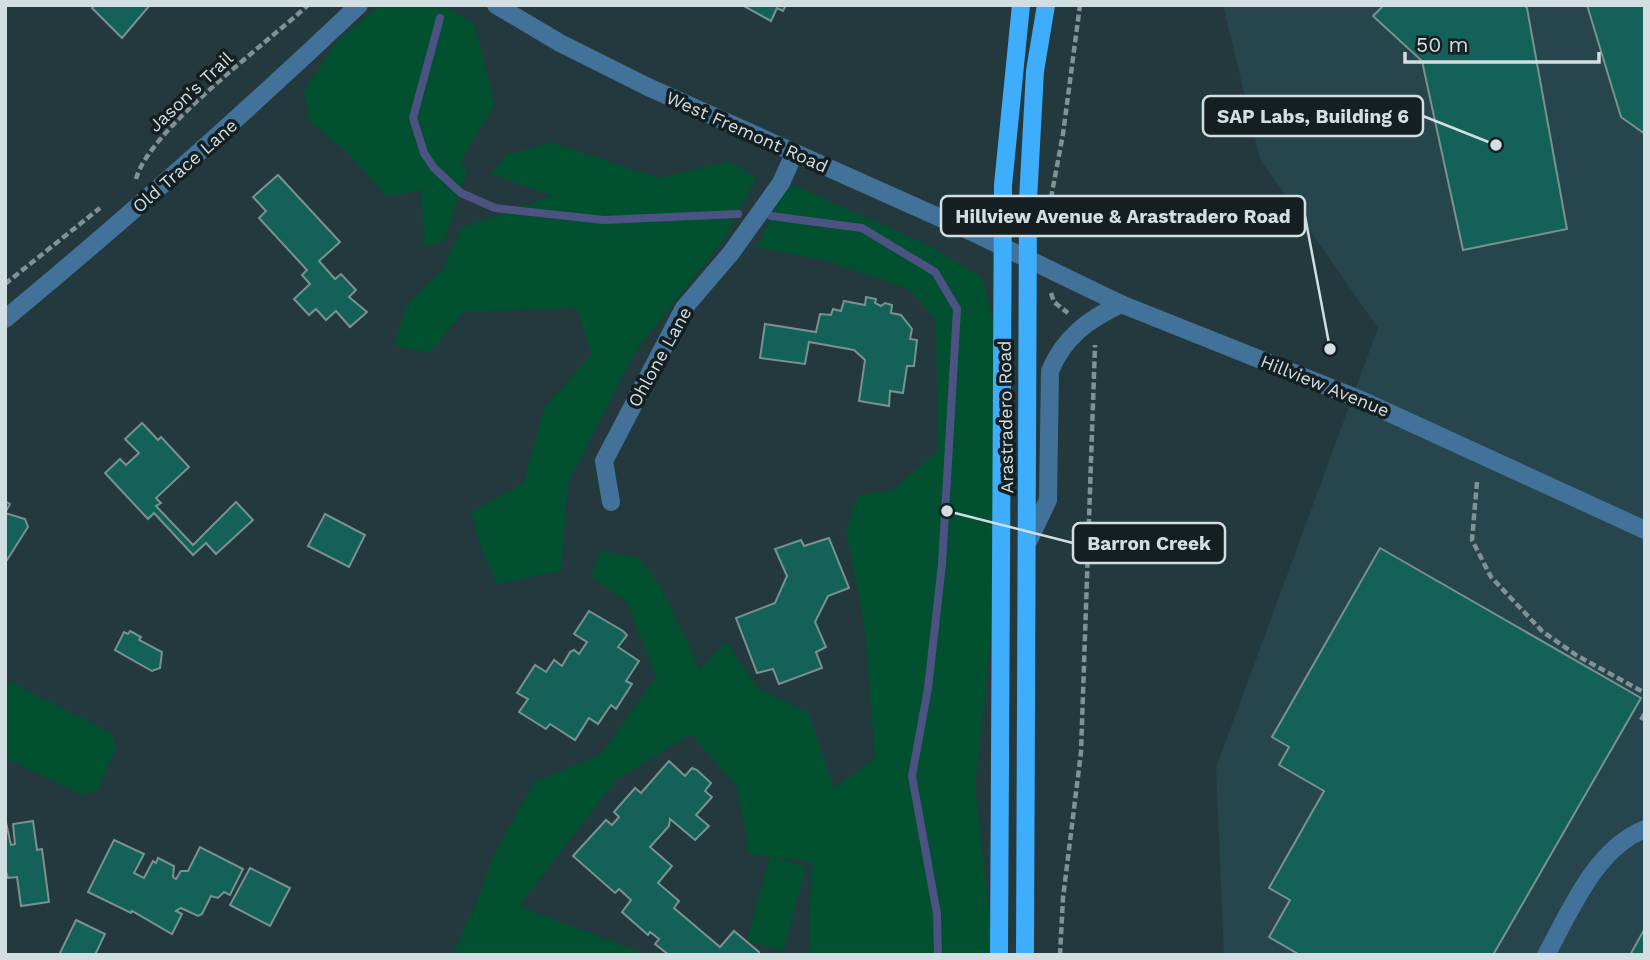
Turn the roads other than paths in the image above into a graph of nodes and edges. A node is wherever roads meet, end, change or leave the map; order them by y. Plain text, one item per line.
1 (359, 5) edge
2 (496, 5) edge
3 (1021, 5) edge
4 (1046, 5) edge
5 (794, 154) junction
6 (1003, 247) junction
7 (1027, 258) junction
8 (1121, 304) junction
9 (5, 319) edge
10 (611, 502) dead end
11 (1645, 530) edge
12 (1029, 540) junction
13 (1645, 829) edge
14 (999, 955) edge
15 (1025, 955) edge
16 (1546, 955) edge

1 - 9 street, Old Trace Lane
2 - 5 street, West Fremont Road
3 - 6 main road, Arastradero Road
4 - 7 main road, Arastradero Road
5 - 6 street, West Fremont Road
5 - 10 street, Ohlone Lane
6 - 7 street, Hillview Avenue
6 - 14 main road, Arastradero Road
7 - 8 street, Hillview Avenue
7 - 12 main road, Arastradero Road
8 - 11 street, Hillview Avenue
8 - 12 street
12 - 15 main road, Arastradero Road
13 - 16 street

